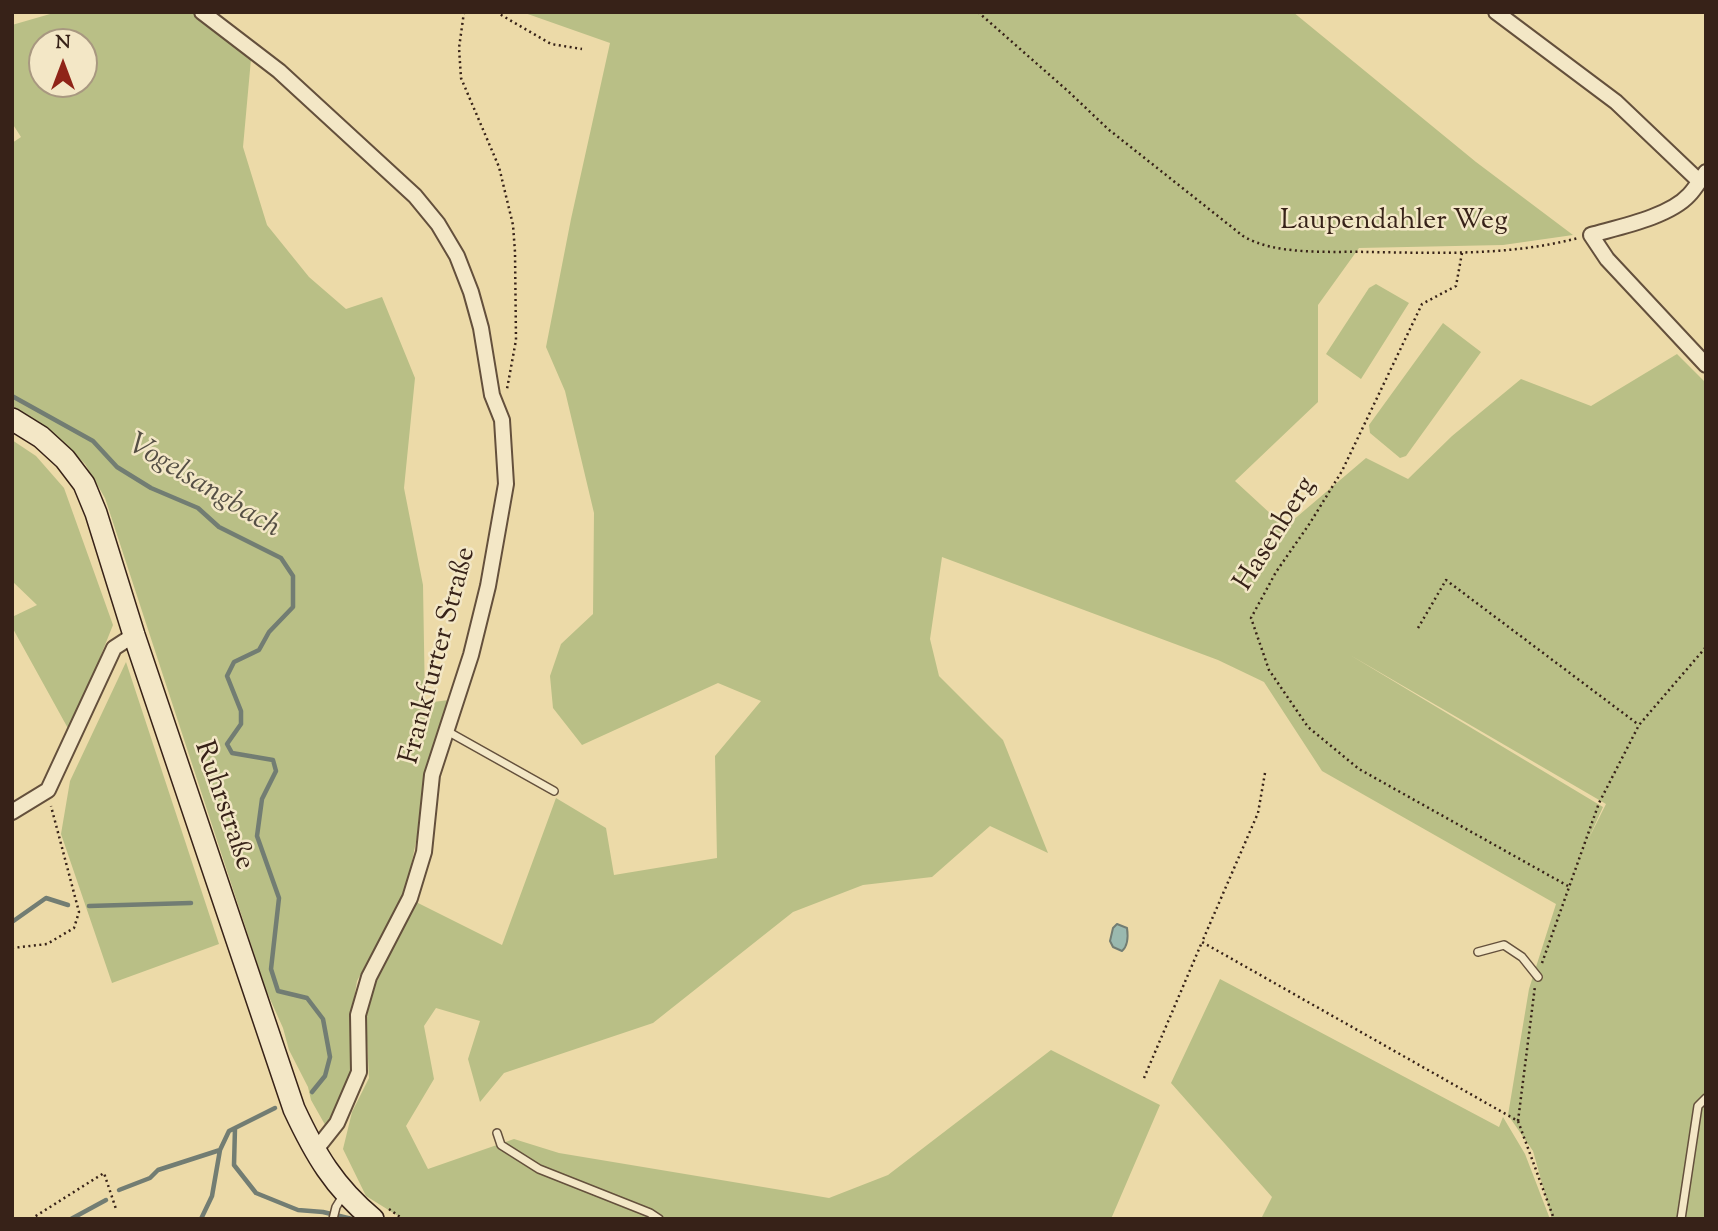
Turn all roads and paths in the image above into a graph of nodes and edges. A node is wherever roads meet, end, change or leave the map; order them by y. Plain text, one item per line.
1 (202, 12) edge
2 (464, 12) edge
3 (496, 12) edge
4 (978, 12) edge
5 (1496, 12) edge
6 (582, 49) dead end
7 (1702, 177) edge
8 (1591, 235) junction
9 (1462, 253) junction
10 (1706, 365) edge
11 (12, 419) edge
12 (502, 420) junction
13 (1418, 628) dead end
14 (134, 635) junction
15 (1706, 647) edge
16 (1639, 725) junction
17 (446, 731) junction
18 (1265, 773) dead end
19 (48, 790) junction
20 (554, 791) dead end
21 (12, 812) edge
22 (1568, 886) junction
23 (1202, 942) junction
24 (12, 948) edge
25 (1478, 952) dead end
26 (1538, 977) junction
27 (1144, 1078) dead end
28 (1706, 1098) edge
29 (1518, 1121) junction
30 (497, 1133) dead end
31 (314, 1152) junction
32 (340, 1201) junction
33 (116, 1209) dead end
34 (379, 1213) edge
35 (31, 1219) edge
36 (333, 1219) edge
37 (403, 1219) edge
38 (659, 1219) edge
39 (1554, 1219) edge
40 (1681, 1219) edge

1 - 12 street, Frankfurter Straße
2 - 12 path
3 - 6 path
4 - 9 path, Laupendahler Weg
5 - 7 street
7 - 8 street
8 - 9 path, Laupendahler Weg
8 - 10 street
9 - 22 path, Hasenberg
11 - 14 main road, Ruhrstraße
12 - 17 street, Frankfurter Straße
13 - 16 path
14 - 19 street
14 - 31 main road, Ruhrstraße
15 - 16 path
16 - 22 path
17 - 20 lane
17 - 31 street, Frankfurter Straße
18 - 23 path
19 - 21 street
19 - 24 path
22 - 26 path
23 - 27 path
23 - 29 path
25 - 26 lane
26 - 29 path
28 - 40 lane
29 - 39 path
30 - 38 lane
31 - 32 main road, Ruhrstraße
32 - 34 main road, Ruhrstraße
32 - 36 lane
33 - 35 path
34 - 37 path

